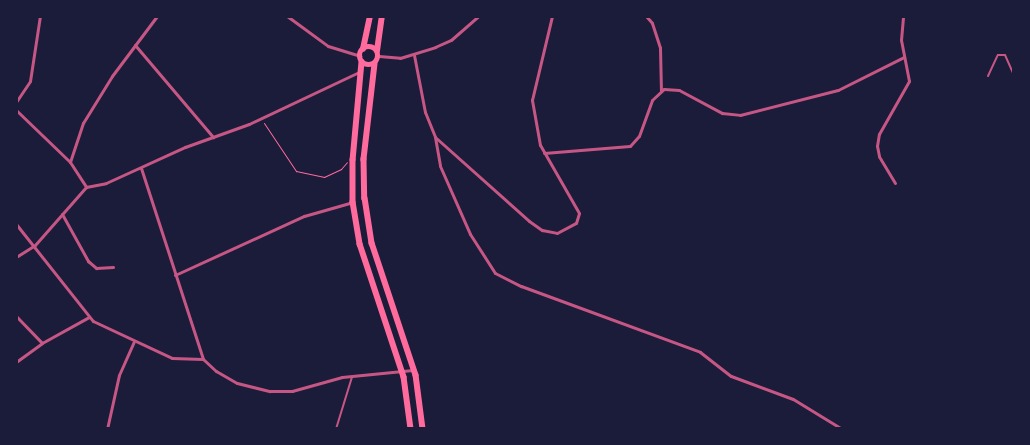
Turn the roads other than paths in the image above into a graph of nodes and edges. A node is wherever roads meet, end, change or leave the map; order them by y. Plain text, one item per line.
1 (40, 16) edge
2 (157, 16) edge
3 (287, 16) edge
4 (370, 16) edge
5 (382, 16) edge
6 (479, 16) edge
7 (552, 16) edge
8 (646, 16) edge
9 (904, 16) edge
10 (135, 45) junction
11 (363, 49) junction
12 (378, 53) junction
13 (414, 55) junction
14 (904, 57) junction
15 (361, 59) junction
16 (375, 64) junction
17 (361, 71) junction
18 (1014, 75) edge
19 (988, 76) dead end
20 (661, 91) junction
21 (16, 102) edge
22 (16, 110) edge
23 (214, 136) junction
24 (435, 136) junction
25 (544, 152) junction
26 (70, 162) junction
27 (141, 168) junction
28 (895, 184) dead end
29 (86, 187) junction
30 (353, 202) junction
31 (62, 214) junction
32 (16, 224) edge
33 (35, 246) junction
34 (16, 257) edge
35 (113, 267) dead end
36 (175, 275) junction
37 (16, 316) edge
38 (90, 317) junction
39 (134, 342) junction
40 (42, 343) junction
41 (203, 359) junction
42 (16, 362) edge
43 (415, 370) junction
44 (403, 371) junction
45 (352, 377) junction
46 (107, 429) edge
47 (336, 429) edge
48 (411, 429) edge
49 (423, 429) edge
50 (681, 429) edge
51 (705, 429) edge
52 (842, 429) edge

1 - 21 street
2 - 10 street
3 - 15 street
4 - 11 main road
5 - 12 main road
6 - 13 street
7 - 25 street
8 - 20 street
9 - 14 street
10 - 23 street
10 - 26 street
11 - 12 main road
11 - 15 main road
12 - 13 street
12 - 16 main road
13 - 24 street
14 - 20 street
14 - 28 street
15 - 16 main road
15 - 17 main road
16 - 43 main road
17 - 23 street
17 - 30 main road
18 - 19 lane
20 - 25 street
22 - 26 street
23 - 27 street
24 - 25 street
24 - 52 street
26 - 29 street
27 - 29 street
27 - 36 street
29 - 31 street
30 - 36 street
30 - 44 main road
31 - 33 street
31 - 35 street
32 - 33 street
33 - 34 street
33 - 38 street
36 - 41 street
37 - 40 street
38 - 39 street
38 - 40 street
39 - 41 street
39 - 46 street
40 - 42 street
41 - 45 street
43 - 44 street
43 - 49 main road
44 - 45 street
44 - 48 main road
45 - 47 lane
50 - 51 lane

